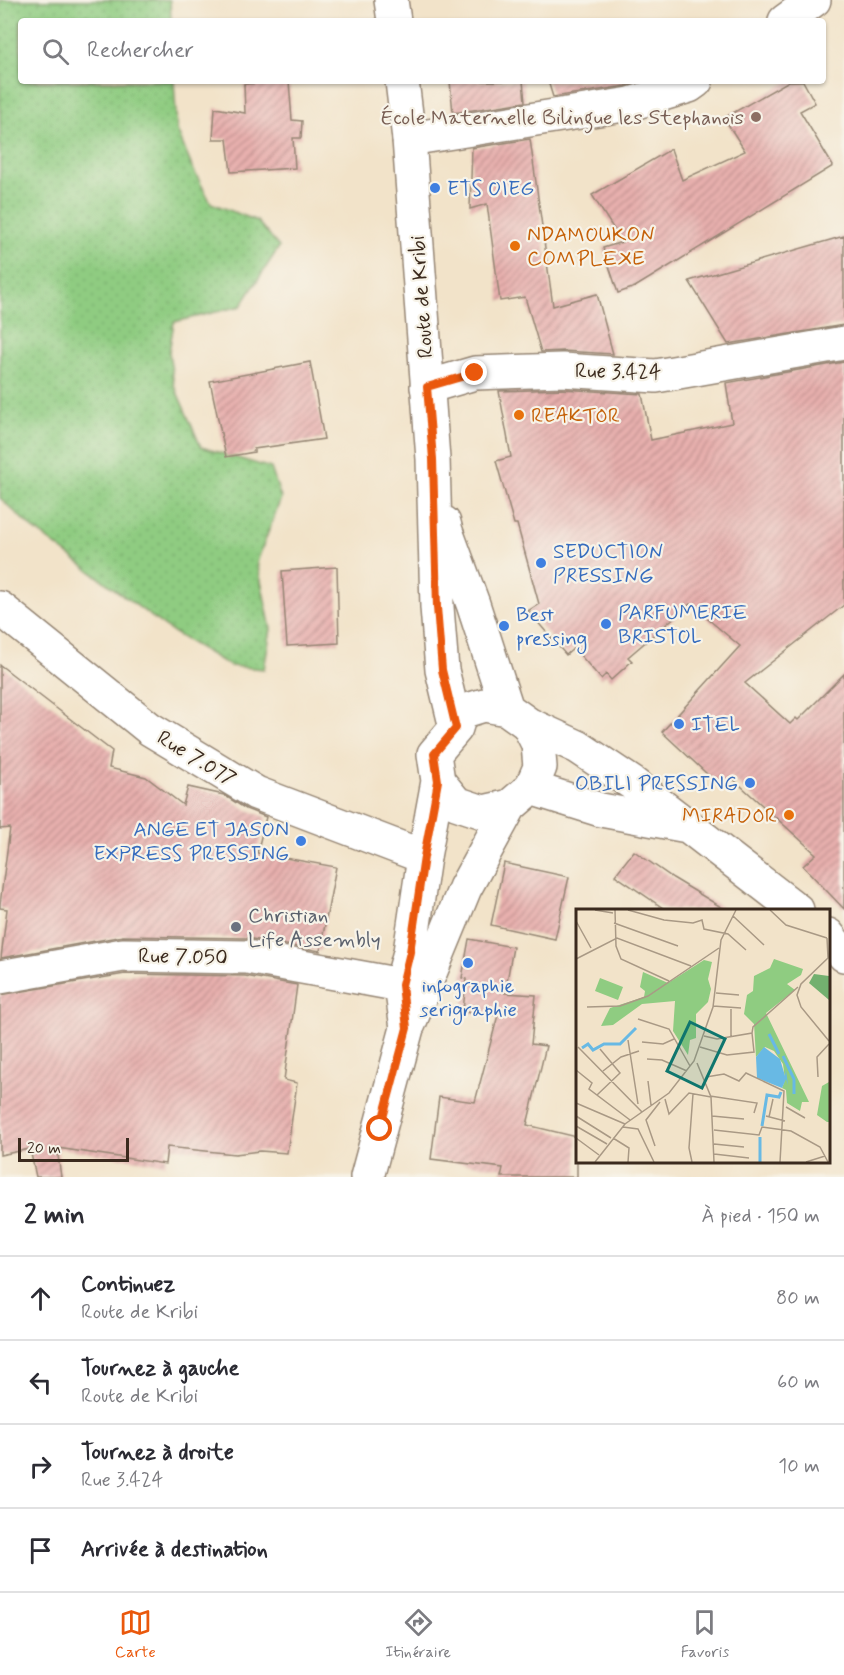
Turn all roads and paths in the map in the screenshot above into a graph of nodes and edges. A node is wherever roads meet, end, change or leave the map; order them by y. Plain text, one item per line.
1 (392, 0) edge
2 (814, 0) edge
3 (394, 18) edge
4 (789, 18) edge
5 (402, 84) edge
6 (692, 84) edge
7 (409, 139) junction
8 (844, 343) edge
9 (427, 387) junction
10 (433, 459) junction
11 (0, 608) edge
12 (517, 717) junction
13 (456, 728) junction
14 (438, 781) junction
15 (521, 797) junction
16 (687, 826) junction
17 (424, 857) junction
18 (796, 909) edge
19 (844, 922) edge
20 (829, 933) edge
21 (829, 935) edge
22 (844, 955) edge
23 (0, 977) edge
24 (402, 985) junction
25 (407, 1028) junction
26 (367, 1177) edge

1 - 3 main road
2 - 4 main road
5 - 7 main road, Route de Kribi
6 - 7 main road
7 - 9 main road, Route de Kribi
8 - 9 main road, Rue 3.424
9 - 10 main road, Route de Kribi
10 - 12 main road
10 - 13 main road, Route de Kribi
11 - 17 main road, Rue 7.077
12 - 13 main road
12 - 15 main road
12 - 16 main road
13 - 14 main road
14 - 15 main road
14 - 17 main road
15 - 16 main road
15 - 25 main road
16 - 18 main road
17 - 24 main road
19 - 20 main road
21 - 22 main road
23 - 24 main road, Rue 7.050
24 - 25 main road
25 - 26 main road

